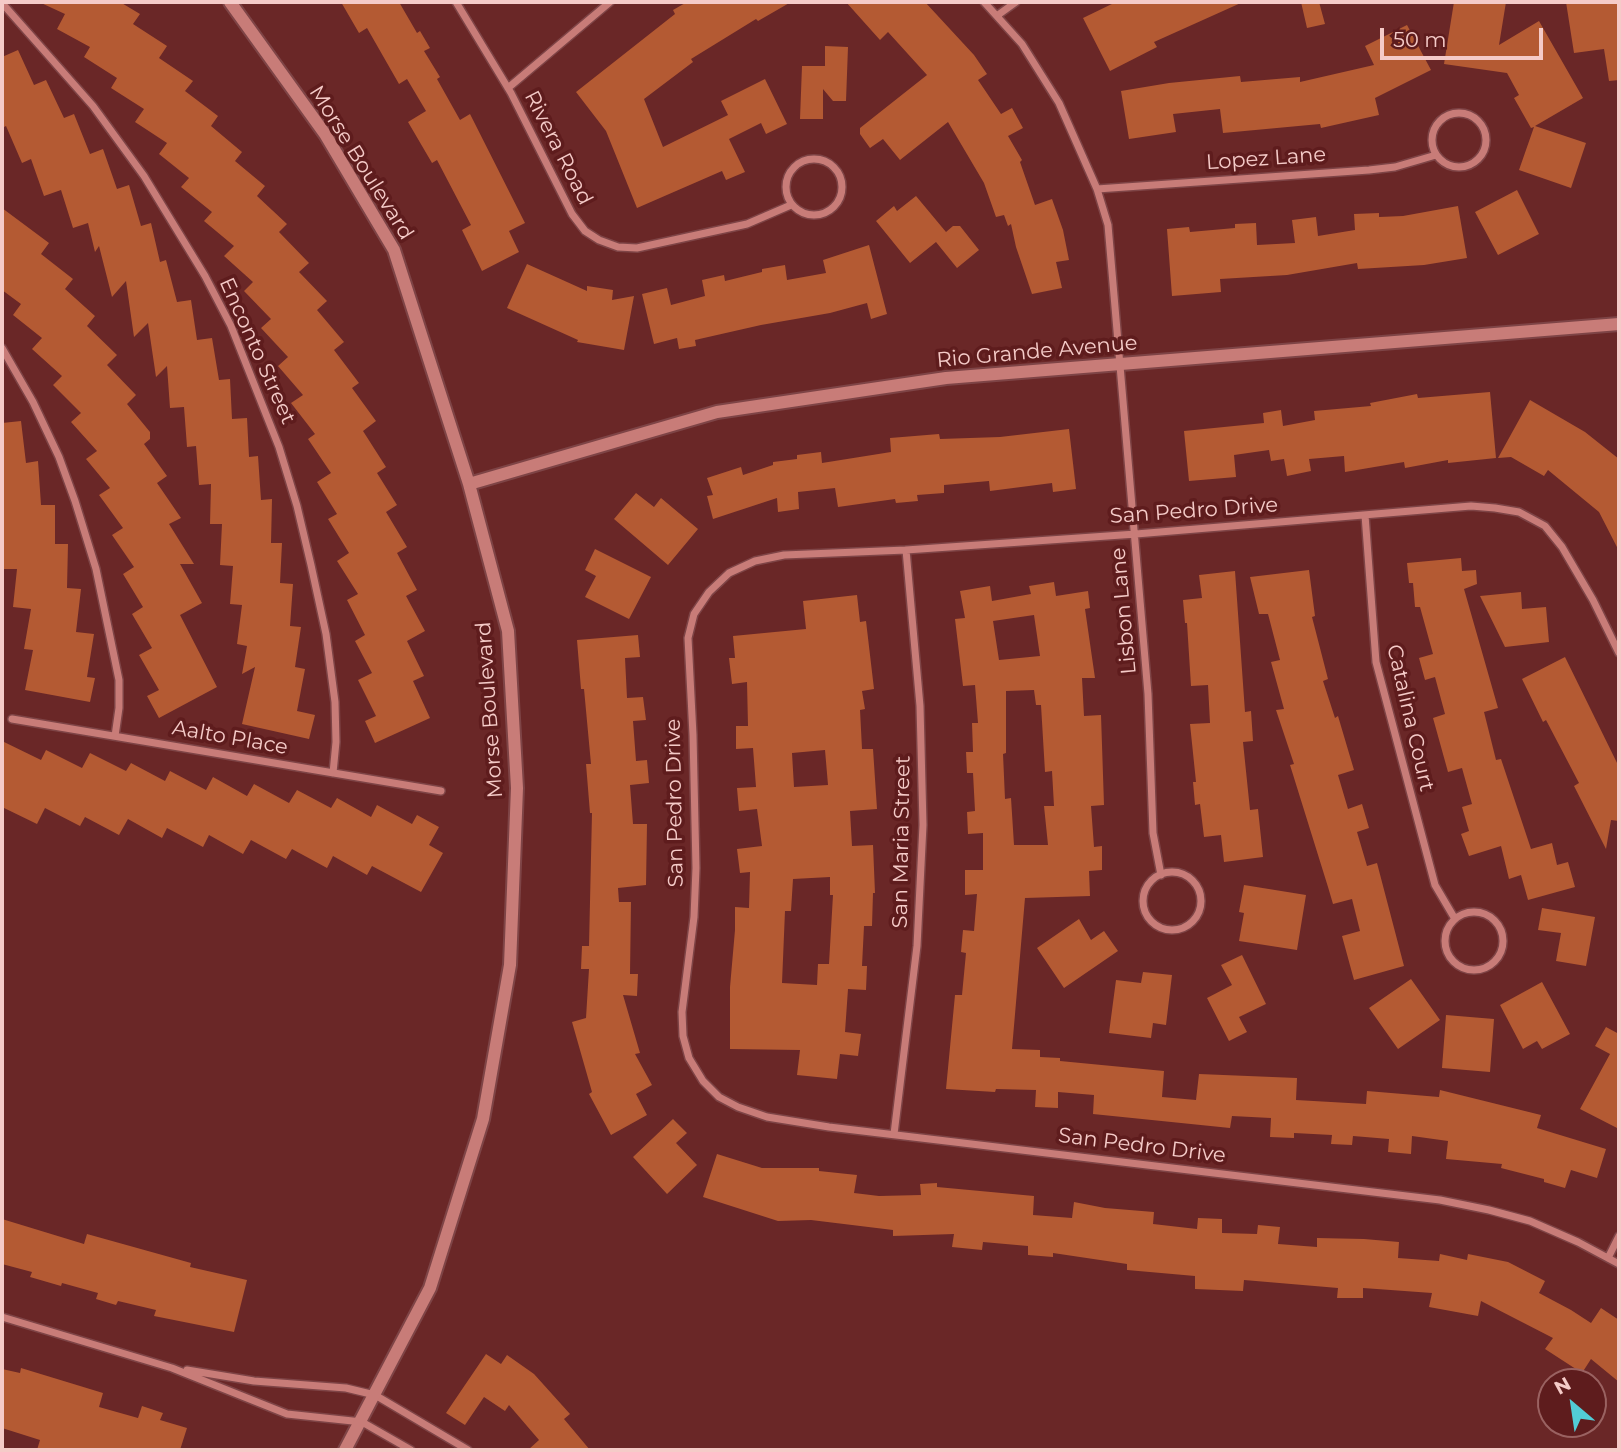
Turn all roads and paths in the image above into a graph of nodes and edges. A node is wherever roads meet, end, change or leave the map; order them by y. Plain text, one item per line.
1 (230, 2) edge
2 (456, 2) edge
3 (610, 2) edge
4 (984, 2) edge
5 (1016, 2) edge
6 (2, 3) edge
7 (998, 15) junction
8 (508, 88) junction
9 (1436, 155) junction
10 (1097, 189) junction
11 (791, 205) junction
12 (1619, 324) edge
13 (2, 348) edge
14 (1120, 365) junction
15 (469, 484) junction
16 (1365, 515) junction
17 (1136, 534) junction
18 (906, 550) junction
19 (1619, 653) edge
20 (12, 719) dead end
21 (114, 736) junction
22 (333, 773) junction
23 (441, 791) dead end
24 (1161, 874) junction
25 (1455, 919) junction
26 (894, 1135) junction
27 (1619, 1236) edge
28 (1608, 1258) junction
29 (1619, 1264) edge
30 (2, 1317) edge
31 (172, 1368) junction
32 (375, 1395) junction
33 (362, 1422) junction
34 (345, 1450) edge
35 (411, 1450) edge
36 (468, 1450) edge

1 - 15 street, Morse Boulevard
2 - 8 street, Rivera Road
3 - 8 street
4 - 7 street, Lisbon Lane
5 - 7 street
6 - 22 street, Enconto Street
7 - 10 street, Lisbon Lane
8 - 11 street, Rivera Road
9 - 9 street
9 - 10 street, Lopez Lane
10 - 14 street, Lisbon Lane
11 - 11 street
12 - 14 street, Rio Grande Avenue
13 - 21 street
14 - 15 street, Rio Grande Avenue
14 - 17 street, Lisbon Lane
15 - 32 street, Morse Boulevard
16 - 17 street, San Pedro Drive
16 - 19 street, San Pedro Drive
16 - 25 street, Catalina Court
17 - 18 street, San Pedro Drive
17 - 24 street, Lisbon Lane
18 - 26 street, San Maria Street
18 - 26 street, San Pedro Drive
20 - 21 street, Aalto Place
21 - 22 street, Aalto Place
22 - 23 street, Aalto Place
24 - 24 street
25 - 25 street
26 - 28 street, San Pedro Drive
27 - 28 street
28 - 29 street, San Pedro Drive
30 - 31 street
31 - 32 street
31 - 33 street
32 - 33 street, Morse Boulevard
32 - 36 street
33 - 34 street, Morse Boulevard
33 - 35 street

